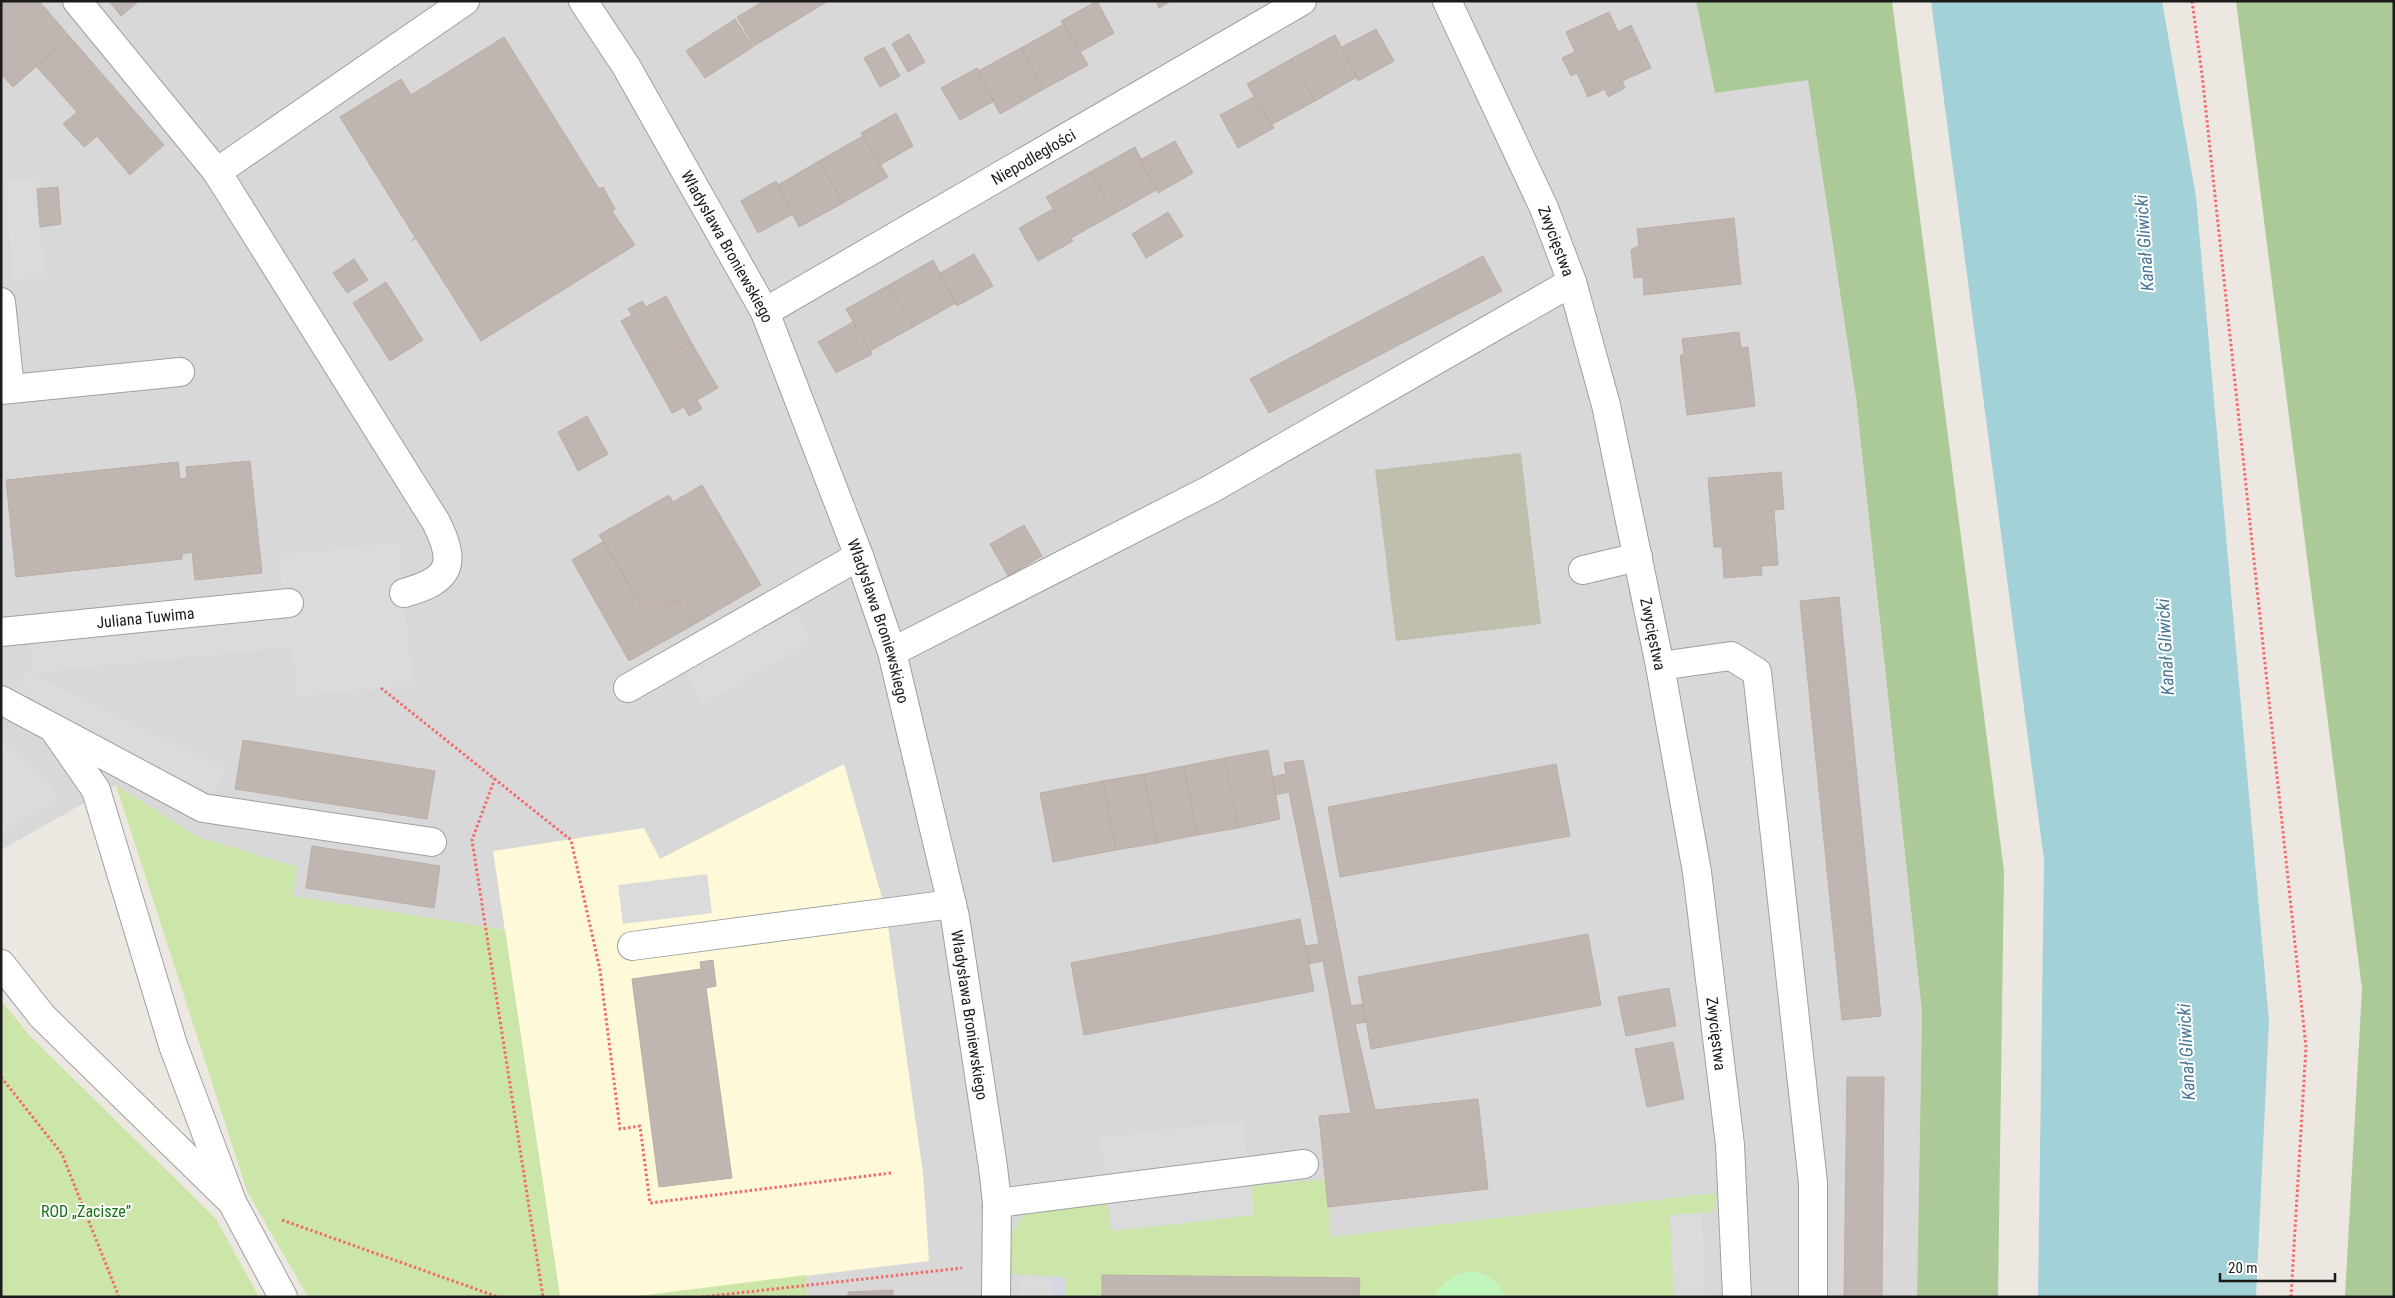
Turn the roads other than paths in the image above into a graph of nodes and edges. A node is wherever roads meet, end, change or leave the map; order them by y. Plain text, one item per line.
1 (77, 1) edge
2 (465, 1) edge
3 (583, 1) edge
4 (1302, 1) edge
5 (1447, 1) edge
6 (217, 172) junction
7 (1572, 282) junction
8 (1, 302) edge
9 (765, 312) junction
10 (180, 372) dead end
11 (6, 389) edge
12 (859, 556) junction
13 (1638, 557) junction
14 (1583, 570) dead end
15 (404, 593) dead end
16 (289, 603) dead end
17 (1, 632) edge
18 (892, 652) junction
19 (1660, 666) junction
20 (628, 688) dead end
21 (1, 700) edge
22 (52, 728) junction
23 (432, 842) dead end
24 (952, 904) junction
25 (632, 946) dead end
26 (1, 964) edge
27 (1304, 1164) dead end
28 (232, 1202) junction
29 (997, 1203) junction
30 (284, 1297) edge
31 (996, 1297) edge
32 (1737, 1297) edge
33 (1813, 1297) edge

1 - 6 street
2 - 6 street
3 - 9 street, Władysława Broniewskiego
4 - 9 street, Niepodległości
5 - 7 street, Zwycięstwa
6 - 15 street
7 - 13 street, Zwycięstwa
7 - 18 street
8 - 11 street
9 - 12 street, Władysława Broniewskiego
10 - 11 street
12 - 18 street, Władysława Broniewskiego
12 - 20 street
13 - 14 street
13 - 19 street, Zwycięstwa
16 - 17 street, Juliana Tuwima
18 - 24 street, Władysława Broniewskiego
19 - 32 street, Zwycięstwa
19 - 33 street
21 - 22 street
22 - 23 street
22 - 28 street
24 - 25 street
24 - 29 street, Władysława Broniewskiego
26 - 28 street
27 - 29 street
28 - 30 street
29 - 31 street, Władysława Broniewskiego

